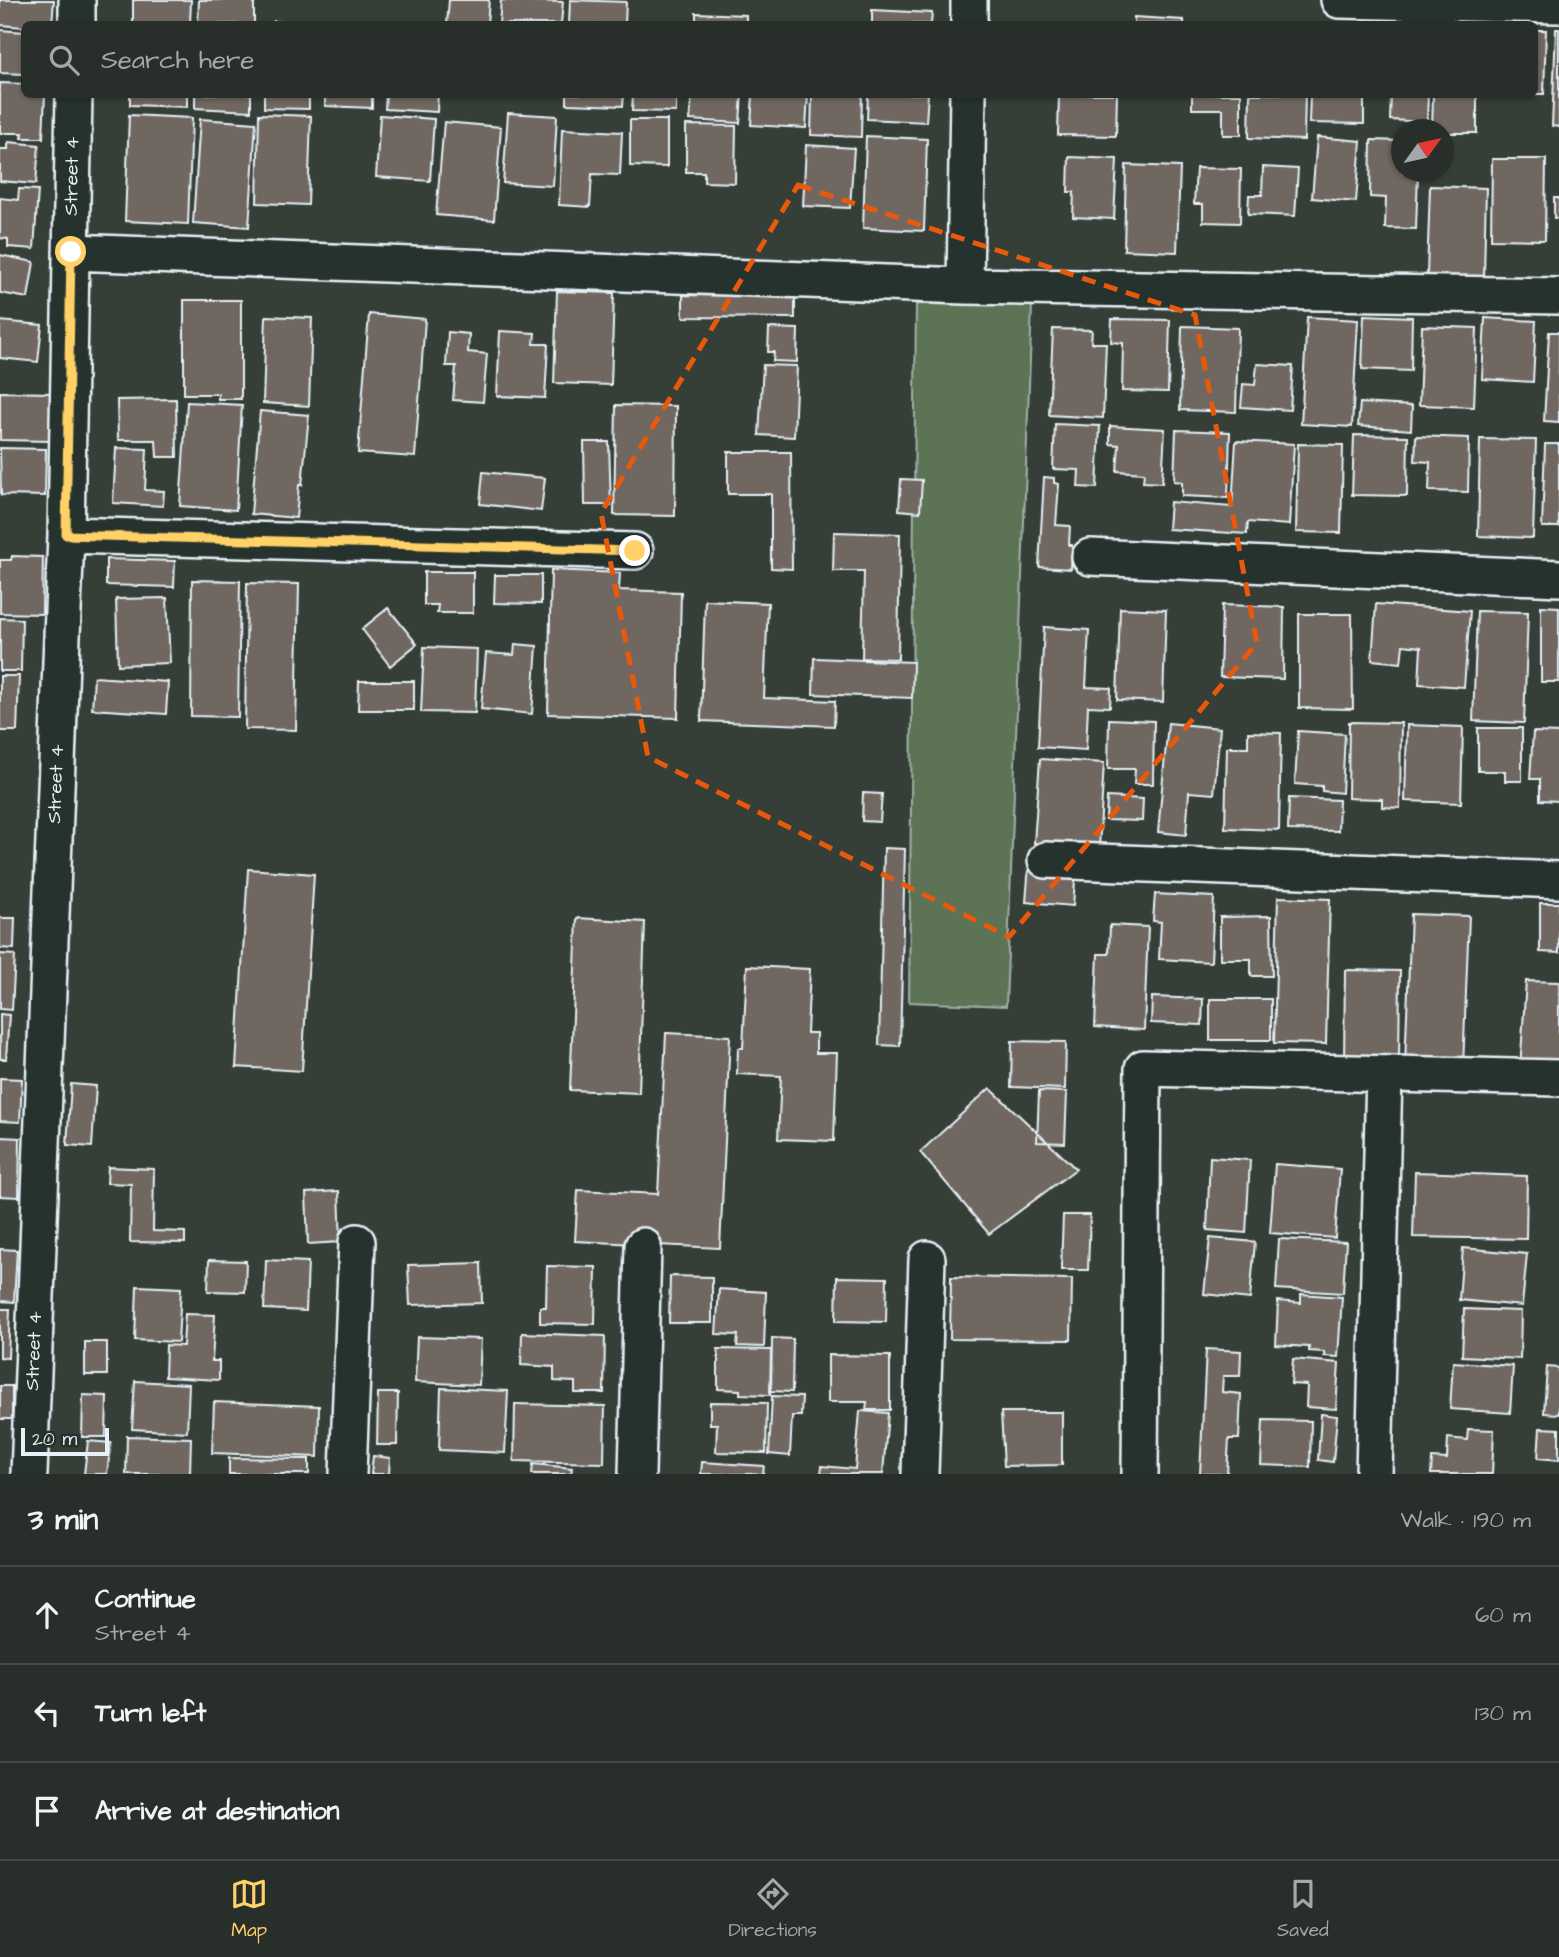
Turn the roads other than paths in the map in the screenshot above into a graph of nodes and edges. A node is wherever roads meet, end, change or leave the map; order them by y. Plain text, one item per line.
1 (78, 0) edge
2 (969, 0) edge
3 (1339, 0) edge
4 (1559, 5) edge
5 (77, 21) edge
6 (969, 21) edge
7 (74, 98) edge
8 (968, 98) edge
9 (71, 252) junction
10 (965, 286) junction
11 (1559, 296) edge
12 (66, 535) junction
13 (635, 551) dead end
14 (1090, 557) dead end
15 (1559, 578) edge
16 (1046, 860) dead end
17 (1559, 880) edge
18 (1384, 1074) junction
19 (1559, 1078) edge
20 (357, 1242) dead end
21 (643, 1246) dead end
22 (927, 1259) dead end
23 (29, 1474) edge
24 (348, 1474) edge
25 (637, 1474) edge
26 (920, 1474) edge
27 (1140, 1474) edge
28 (1374, 1474) edge

1 - 5 street
2 - 6 street
3 - 4 street
7 - 9 street, Street 4
8 - 10 street
9 - 10 street
9 - 12 street, Street 4
10 - 11 street
12 - 13 street
12 - 23 street, Street 4
14 - 15 street
16 - 17 street
18 - 19 street
18 - 27 street
18 - 28 street
20 - 24 street
21 - 25 street
22 - 26 street

